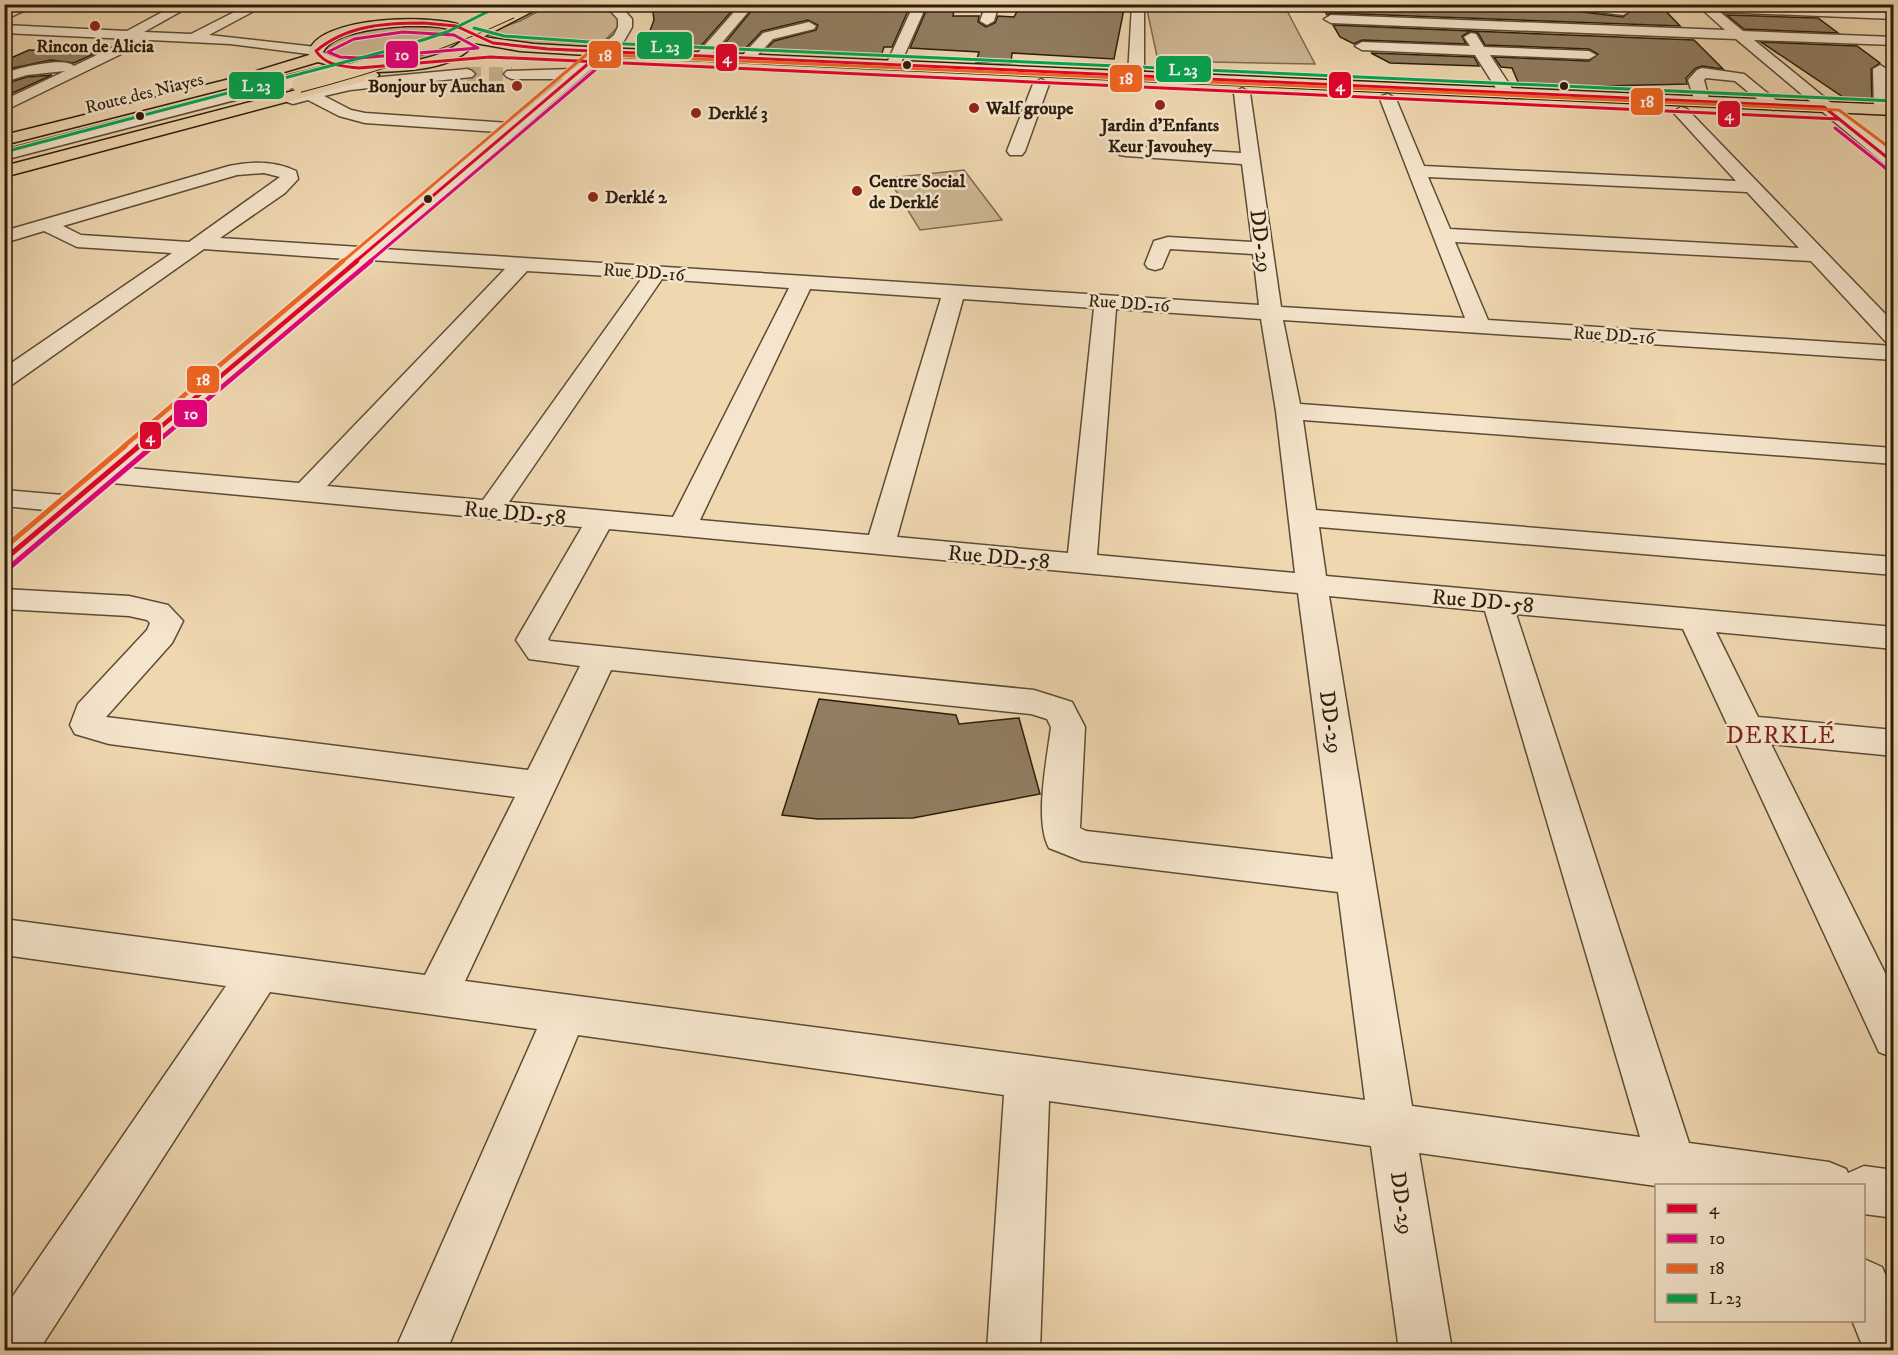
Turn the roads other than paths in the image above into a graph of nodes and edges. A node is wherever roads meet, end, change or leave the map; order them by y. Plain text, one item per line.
1 (33, 4) edge
2 (165, 4) edge
3 (261, 4) edge
4 (473, 4) edge
5 (541, 4) edge
6 (749, 4) edge
7 (921, 4) edge
8 (993, 4) edge
9 (1136, 4) edge
10 (1566, 4) edge
11 (186, 5) edge
12 (612, 5) edge
13 (1704, 6) edge
14 (506, 7) edge
15 (378, 10) dead end
16 (1632, 12) dead end
17 (359, 14) dead end
18 (1893, 15) edge
19 (4, 16) edge
20 (1331, 19) dead end
21 (1687, 19) dead end
22 (987, 21) dead end
23 (402, 23) junction
24 (417, 23) junction
25 (1724, 23) junction
26 (1464, 25) junction
27 (809, 26) dead end
28 (4, 29) edge
29 (59, 31) junction
30 (351, 31) junction
31 (128, 34) junction
32 (150, 35) junction
33 (1738, 35) junction
34 (195, 37) junction
35 (472, 37) junction
36 (1893, 41) edge
37 (26, 44) dead end
38 (1362, 46) dead end
39 (1481, 51) junction
40 (317, 54) junction
41 (1589, 55) dead end
42 (702, 57) junction
43 (746, 59) junction
44 (426, 62) junction
45 (589, 63) junction
46 (91, 64) junction
47 (893, 65) junction
48 (1774, 65) junction
49 (402, 66) junction
50 (1880, 69) dead end
51 (4, 70) edge
52 (25, 71) junction
53 (1702, 73) junction
54 (467, 74) tunnel mouth
55 (512, 74) tunnel mouth
56 (1136, 76) junction
57 (4, 78) edge
58 (1041, 84) junction
59 (294, 85) junction
60 (1242, 93) junction
61 (1507, 93) junction
62 (1388, 99) junction
63 (1702, 102) junction
64 (1774, 105) junction
65 (4, 106) edge
66 (1824, 107) junction
67 (1681, 112) junction
68 (1890, 114) edge
69 (1839, 119) junction
70 (514, 128) junction
71 (4, 140) edge
72 (4, 148) edge
73 (1016, 151) dead end
74 (1126, 151) dead end
75 (4, 155) edge
76 (1251, 159) junction
77 (4, 161) edge
78 (1893, 163) edge
79 (1417, 171) junction
80 (4, 174) edge
81 (1752, 187) junction
82 (47, 225) junction
83 (1443, 235) junction
84 (4, 237) edge
85 (195, 246) junction
86 (1263, 249) junction
87 (365, 253) junction
88 (1816, 255) junction
89 (522, 264) junction
90 (1155, 264) dead end
91 (657, 272) junction
92 (803, 282) junction
93 (954, 292) junction
94 (1106, 302) junction
95 (1271, 313) junction
96 (1479, 326) junction
97 (1893, 337) edge
98 (1893, 353) edge
99 (9, 372) edge
100 (1289, 411) junction
101 (1893, 456) edge
102 (105, 474) junction
103 (304, 494) junction
104 (4, 498) edge
105 (70, 504) junction
106 (490, 510) junction
107 (1303, 517) junction
108 (600, 520) junction
109 (682, 528) junction
110 (880, 545) junction
111 (4, 560) edge
112 (1082, 564) junction
113 (1893, 566) edge
114 (1312, 585) junction
115 (4, 599) edge
116 (1497, 601) junction
117 (1694, 619) junction
118 (1890, 642) edge
119 (601, 657) junction
120 (1747, 729) junction
121 (1893, 743) edge
122 (540, 786) junction
123 (1355, 879) junction
124 (4, 937) edge
125 (260, 971) junction
126 (437, 995) junction
127 (566, 1013) junction
128 (1893, 1038) edge
129 (1028, 1076) junction
130 (1392, 1126) junction
131 (1672, 1164) junction
132 (1819, 1184) edge
133 (1865, 1190) edge
134 (1893, 1194) edge
135 (1865, 1290) edge
136 (8, 1350) edge
137 (421, 1350) edge
138 (1013, 1350) edge
139 (1425, 1350) edge
140 (1890, 1350) edge

1 - 19 street
2 - 11 street
3 - 34 street
4 - 24 main road
5 - 35 main road
6 - 42 street
7 - 47 street
8 - 22 street
9 - 56 street
10 - 16 street
11 - 31 street
12 - 45 street
13 - 18 street
13 - 25 street
14 - 59 main road, Route des Niayes
14 - 59 main road, Route des Niayes, bridge
15 - 23 main road
17 - 30 main road
20 - 26 street
21 - 25 street
23 - 24 main road
23 - 30 main road
24 - 35 main road
25 - 33 street
26 - 33 street
26 - 39 street
27 - 43 street
28 - 29 street
29 - 31 street
29 - 37 street
30 - 34 street
30 - 40 main road
31 - 32 street
32 - 34 street
32 - 46 street
33 - 36 street
33 - 48 street
34 - 40 street
35 - 44 main road
35 - 45 main road
38 - 39 street
39 - 41 street
39 - 61 street
40 - 49 main road
40 - 71 main road
42 - 43 main road
42 - 45 main road
43 - 47 main road
44 - 45 main road
44 - 49 main road
45 - 55 street
45 - 58 main road
45 - 70 street
46 - 52 street
46 - 65 street
47 - 56 main road
48 - 53 street
48 - 66 street
49 - 80 main road
50 - 68 street
51 - 52 street
52 - 57 street
53 - 63 street
53 - 64 street
54 - 59 street
56 - 61 main road
58 - 60 main road
58 - 73 street
59 - 70 street
59 - 72 main road, Route des Niayes
59 - 75 street
59 - 77 main road, Route des Niayes
59 - 80 street
60 - 62 main road
60 - 76 street, DD-29
61 - 63 main road
62 - 67 main road
62 - 79 street
63 - 64 main road
64 - 66 main road
66 - 68 main road
66 - 69 street
67 - 69 main road
67 - 81 street
68 - 69 main road
69 - 78 street
70 - 87 street
74 - 76 street
76 - 86 street, DD-29
79 - 81 street
79 - 83 street
81 - 88 street
82 - 84 street
82 - 85 street, Rue DD-16
82 - 85 street
83 - 88 street
83 - 96 street
85 - 87 street, Rue DD-16
85 - 99 street
86 - 90 street
86 - 95 street, DD-29
87 - 89 street, Rue DD-16
87 - 102 street
88 - 97 street
89 - 91 street, Rue DD-16
89 - 103 street
91 - 92 street, Rue DD-16
91 - 106 street
92 - 93 street, Rue DD-16
92 - 109 street
93 - 94 street, Rue DD-16
93 - 110 street
94 - 95 street, Rue DD-16
94 - 112 street
95 - 96 street, Rue DD-16
95 - 100 street, DD-29
96 - 98 street, Rue DD-16
100 - 101 street
100 - 107 street, DD-29
102 - 103 street, Rue DD-58
102 - 105 street
103 - 106 street, Rue DD-58
104 - 105 street
105 - 111 street
106 - 108 street, Rue DD-58
107 - 113 street
107 - 114 street, DD-29
108 - 109 street, Rue DD-58
108 - 119 street
109 - 110 street, Rue DD-58
110 - 112 street, Rue DD-58
112 - 114 street, Rue DD-58
114 - 116 street, Rue DD-58
114 - 123 street, DD-29
115 - 122 street
116 - 117 street, Rue DD-58
116 - 131 street
117 - 118 street, Rue DD-58
117 - 120 street
119 - 122 street
119 - 123 street
120 - 121 street
120 - 128 street
122 - 126 street
123 - 130 street, DD-29
124 - 125 street
125 - 126 street
125 - 136 street
126 - 127 street
127 - 129 street
127 - 137 street
129 - 130 street
129 - 138 street
130 - 131 street
130 - 139 street, DD-29
131 - 132 street
133 - 134 street
135 - 140 street

